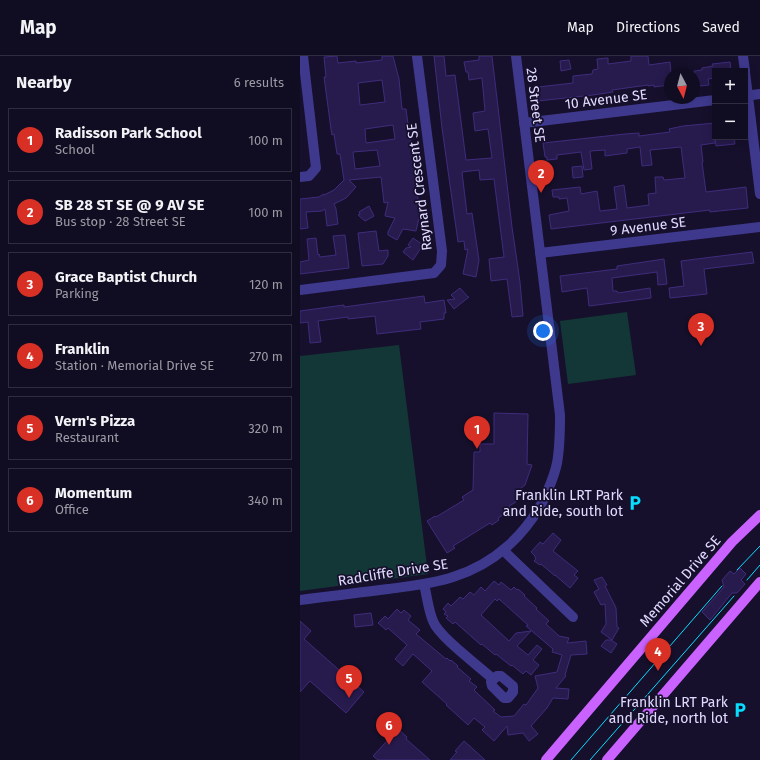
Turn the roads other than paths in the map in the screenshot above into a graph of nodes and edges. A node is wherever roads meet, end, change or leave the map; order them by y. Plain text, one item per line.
1 (303, 56) edge
2 (417, 56) edge
3 (516, 56) edge
4 (743, 56) edge
5 (745, 68) edge
6 (760, 94) edge
7 (748, 96) edge
8 (712, 100) edge
9 (748, 104) edge
10 (524, 123) junction
11 (300, 177) edge
12 (760, 194) edge
13 (760, 227) edge
14 (540, 253) junction
15 (300, 290) edge
16 (760, 515) edge
17 (504, 551) junction
18 (760, 583) edge
19 (424, 584) junction
20 (300, 600) edge
21 (573, 617) dead end
22 (493, 679) dead end
23 (546, 760) edge
24 (607, 760) edge

1 - 11 street
2 - 15 street, Raynard Crescent SE
3 - 10 street, 28 Street SE
4 - 5 street
6 - 7 street
8 - 10 street, 10 Avenue SE
9 - 12 street
10 - 14 street, 28 Street SE
13 - 14 street, 9 Avenue SE
14 - 17 street, Radcliffe Drive SE
16 - 23 main road, Memorial Drive SE
17 - 19 street, Radcliffe Drive SE
17 - 21 street
18 - 24 main road
19 - 20 street, Radcliffe Drive SE
19 - 22 street

